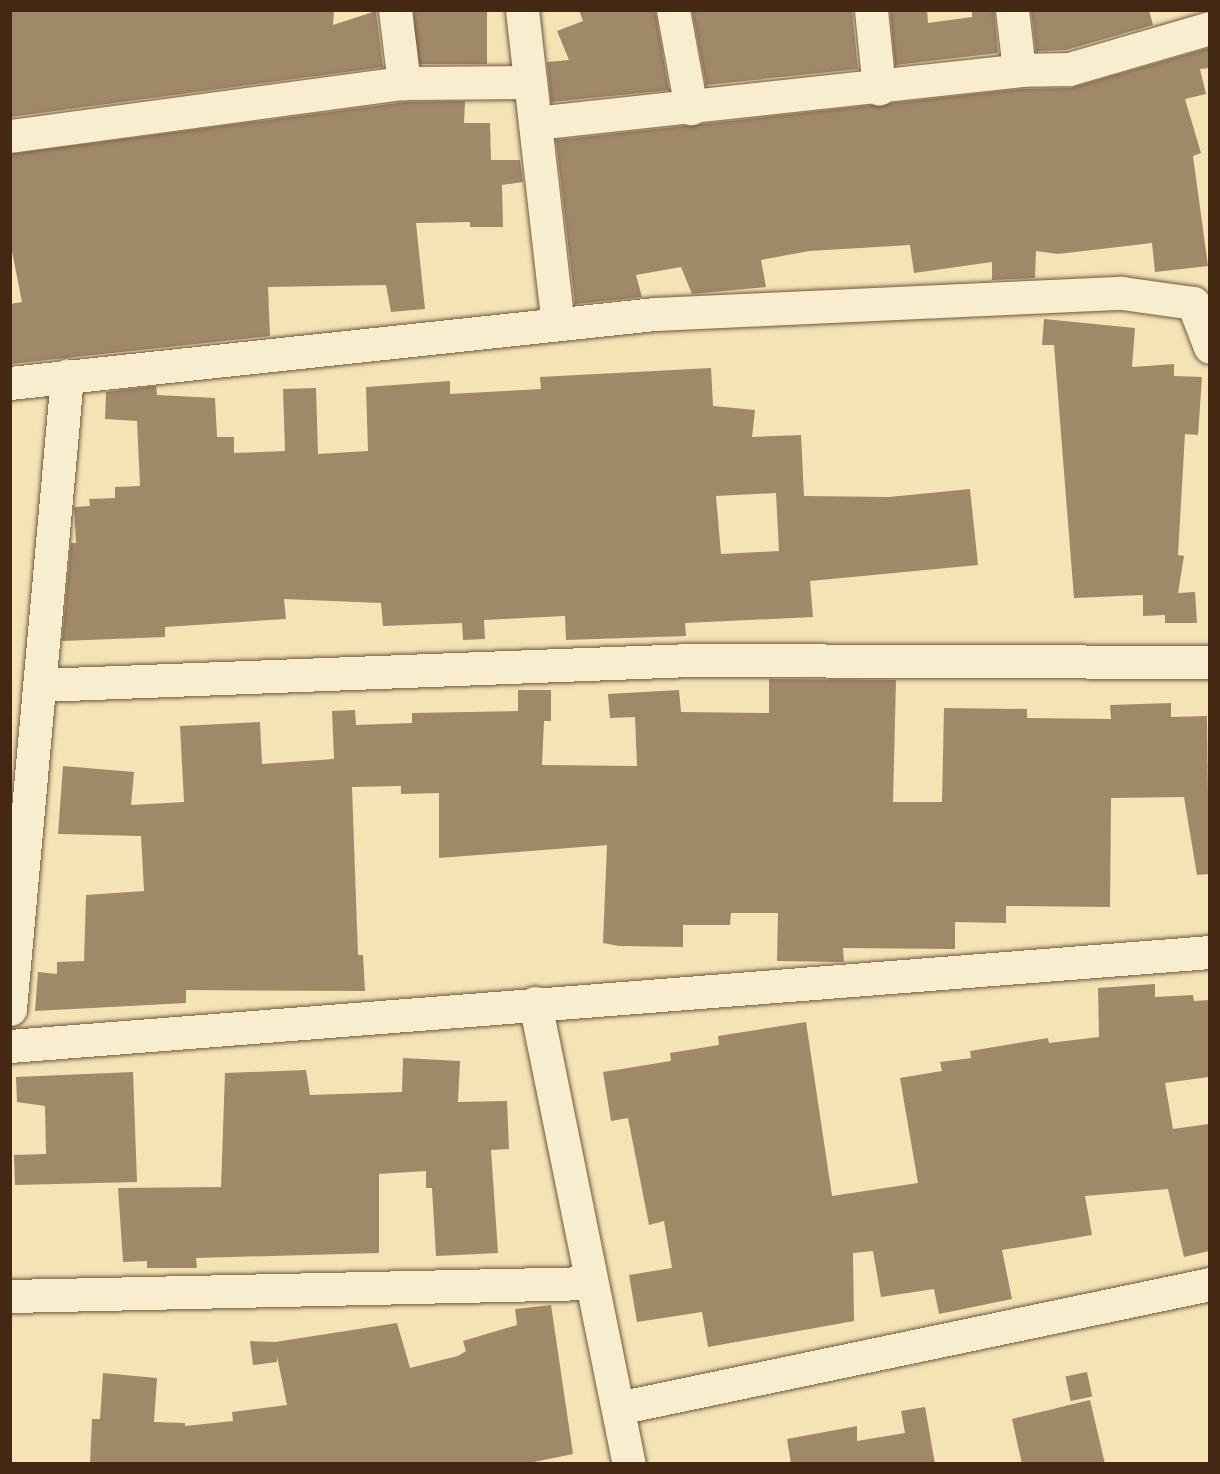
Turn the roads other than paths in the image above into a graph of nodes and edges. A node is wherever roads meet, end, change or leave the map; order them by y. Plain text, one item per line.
1 (395, 10) edge
2 (522, 10) edge
3 (673, 10) edge
4 (871, 10) edge
5 (1012, 10) edge
6 (1209, 28) edge
7 (1019, 70) junction
8 (530, 82) junction
9 (404, 83) junction
10 (879, 89) junction
11 (691, 108) junction
12 (535, 123) junction
13 (10, 136) edge
14 (558, 324) junction
15 (1209, 347) edge
16 (67, 376) junction
17 (10, 383) edge
18 (1209, 662) edge
19 (40, 685) junction
20 (1209, 952) edge
21 (535, 1003) junction
22 (10, 1009) edge
23 (10, 1046) edge
24 (591, 1283) junction
25 (1209, 1284) edge
26 (10, 1296) edge
27 (618, 1408) junction
28 (629, 1464) edge

1 - 9 street
2 - 8 street
3 - 11 street
4 - 10 street
5 - 7 street
6 - 7 street
7 - 10 street
8 - 9 street
8 - 12 street
9 - 13 street
10 - 11 street
11 - 12 street
12 - 14 street
14 - 15 street
14 - 16 street
16 - 17 street
16 - 19 street
18 - 19 street
19 - 22 street
20 - 21 street
21 - 23 street
21 - 24 street
24 - 26 street
24 - 27 street
25 - 27 street
27 - 28 street

